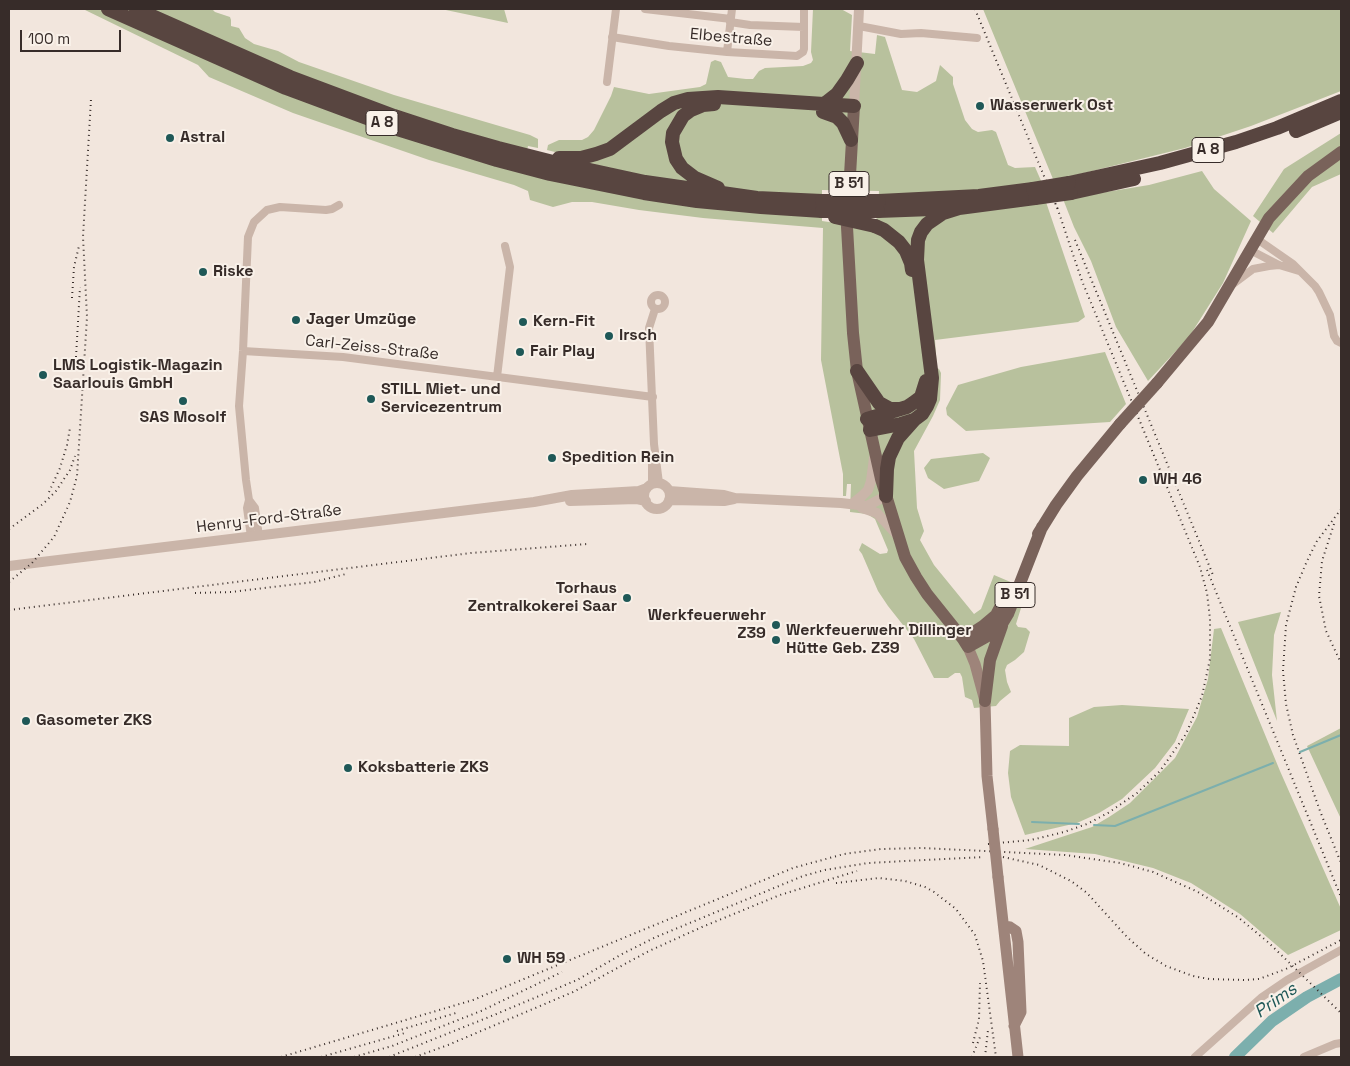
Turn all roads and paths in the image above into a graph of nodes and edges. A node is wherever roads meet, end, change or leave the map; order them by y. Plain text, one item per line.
1 (108, 9) edge
2 (136, 9) edge
3 (616, 9) edge
4 (645, 9) edge
5 (732, 9) edge
6 (804, 9) edge
7 (859, 9) edge
8 (730, 21) junction
9 (859, 26) junction
10 (804, 27) junction
11 (612, 37) junction
12 (977, 38) dead end
13 (727, 52) junction
14 (857, 63) junction
15 (607, 82) dead end
16 (1341, 101) edge
17 (823, 109) junction
18 (853, 111) junction
19 (1341, 112) edge
20 (851, 140) junction
21 (1341, 152) edge
22 (525, 159) junction
23 (552, 165) junction
24 (1070, 188) junction
25 (1034, 194) junction
26 (757, 198) junction
27 (339, 206) dead end
28 (879, 206) junction
29 (959, 208) junction
30 (822, 209) junction
31 (1257, 238) junction
32 (505, 246) dead end
33 (1250, 250) junction
34 (1279, 266) junction
35 (1299, 271) junction
36 (1229, 287) junction
37 (655, 309) dead end
38 (1341, 343) edge
39 (243, 351) junction
40 (857, 371) junction
41 (497, 377) junction
42 (653, 397) junction
43 (898, 410) junction
44 (914, 420) junction
45 (868, 425) junction
46 (874, 451) junction
47 (652, 485) junction
48 (669, 496) junction
49 (886, 496) junction
50 (646, 501) junction
51 (534, 502) junction
52 (852, 504) junction
53 (1042, 527) junction
54 (255, 536) junction
55 (899, 537) junction
56 (9, 566) edge
57 (1002, 624) junction
58 (965, 643) junction
59 (985, 701) junction
60 (1341, 950) edge
61 (1341, 1043) edge
62 (1018, 1057) edge
63 (1195, 1057) edge
64 (1304, 1057) edge

1 - 22 highway, A 8
2 - 22 highway, A 8
3 - 11 street
4 - 8 street
5 - 8 street
6 - 10 street, Elbestraße
7 - 9 street
8 - 10 street
8 - 13 street
9 - 12 street
9 - 14 street
10 - 13 street, Elbestraße
11 - 13 street, Elbestraße
11 - 15 street
14 - 17 highway
14 - 18 street
16 - 24 highway, A 8
17 - 18 highway
17 - 20 highway
17 - 23 highway
17 - 26 highway
18 - 20 main road, B 51
19 - 24 highway, A 8
20 - 40 main road, B 51
21 - 31 main road, B 51
22 - 23 highway, A 8
23 - 26 highway, A 8
23 - 30 highway, A 8
24 - 25 highway, A 8, bridge
25 - 28 highway, A 8
25 - 29 highway, A 8
26 - 30 highway, A 8
27 - 39 street
28 - 29 highway, A 8
28 - 30 highway, A 8, bridge
29 - 44 highway
30 - 43 highway, bridge
31 - 33 main road, B 51
31 - 35 street
32 - 41 street
33 - 34 street
33 - 36 main road, B 51
34 - 35 street
34 - 36 street
35 - 38 street
36 - 53 main road, B 51, bridge
37 - 42 street
39 - 41 street, Carl-Zeiss-Straße
39 - 54 street
40 - 43 highway
40 - 45 main road, B 51
41 - 42 street, Carl-Zeiss-Straße
42 - 47 street
43 - 45 highway
44 - 45 highway
44 - 49 highway
45 - 46 main road, B 51
46 - 49 main road, B 51
46 - 52 street
47 - 48 street
47 - 50 street
47 - 51 street, Henry-Ford-Straße
48 - 50 street
48 - 52 street
49 - 52 street
49 - 55 main road, B 51
50 - 51 street, Henry-Ford-Straße
51 - 54 street, Henry-Ford-Straße
52 - 55 street
53 - 57 main road, B 51
53 - 58 main road, B 51
54 - 56 street, Henry-Ford-Straße
55 - 58 main road, B 51
57 - 58 main road, B 51
57 - 59 main road
58 - 59 main road
59 - 62 main road, bridge
60 - 63 street
61 - 64 street

